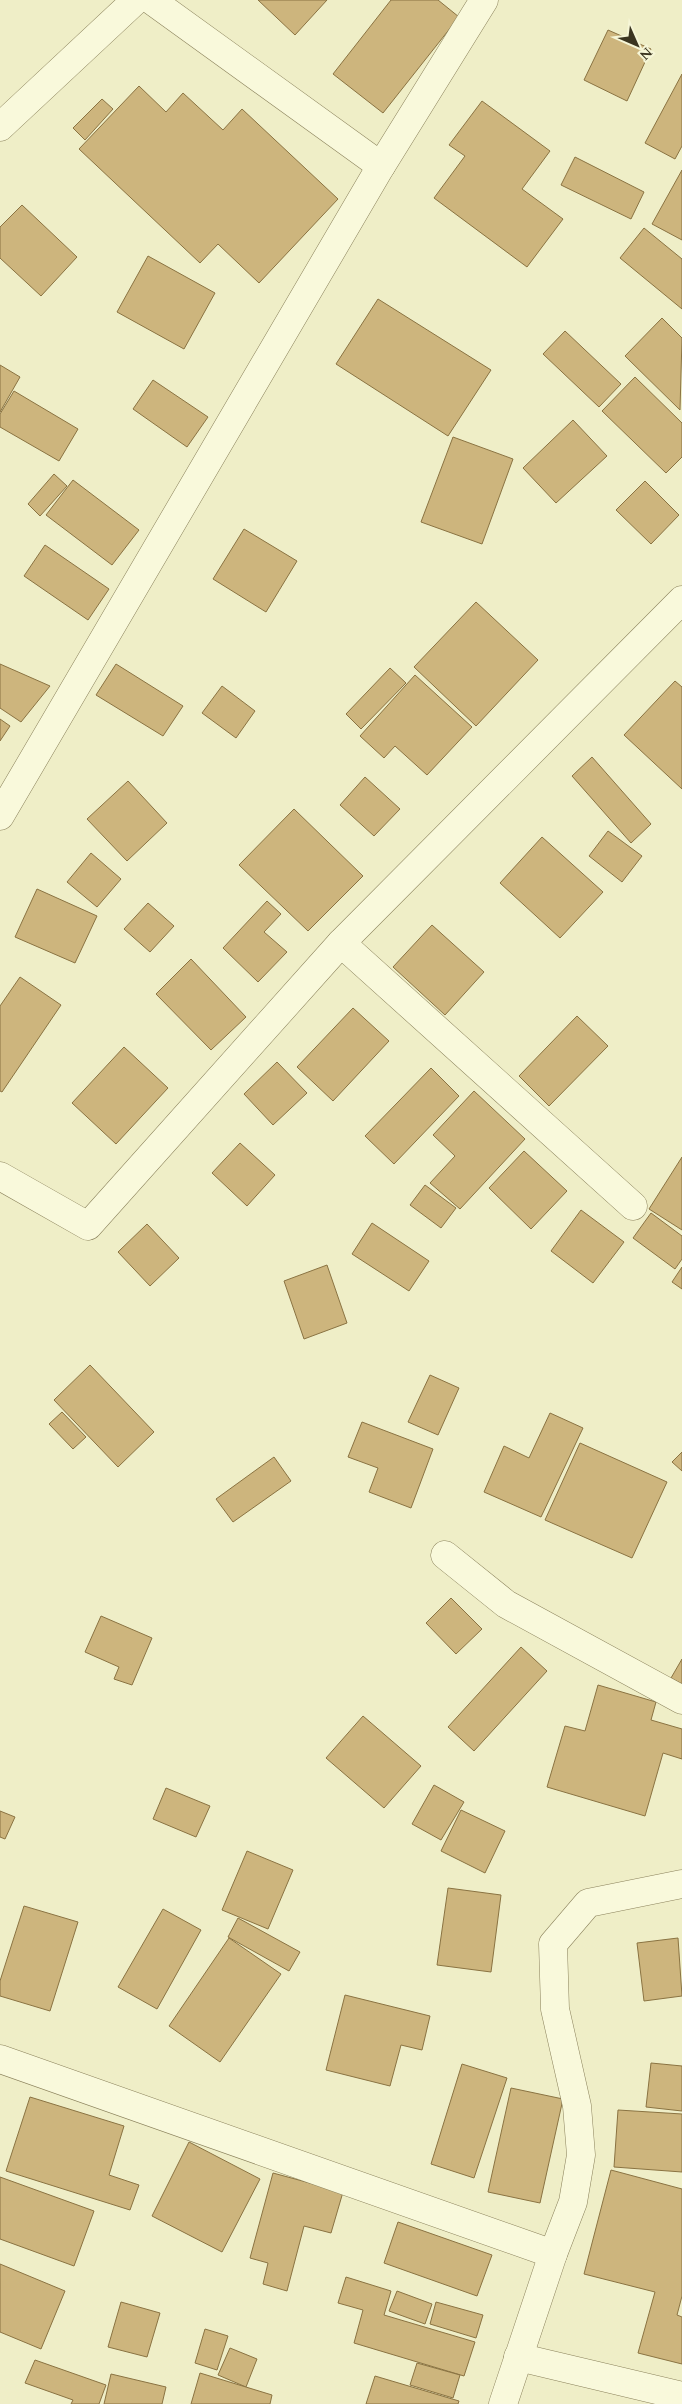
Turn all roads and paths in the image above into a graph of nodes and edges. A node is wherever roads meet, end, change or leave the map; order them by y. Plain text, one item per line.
1 (136, 0) edge
2 (151, 0) edge
3 (484, 0) edge
4 (0, 127) edge
5 (381, 166) junction
6 (682, 600) edge
7 (0, 816) edge
8 (341, 943) junction
9 (0, 1176) edge
10 (633, 1206) dead end
11 (444, 1555) dead end
12 (682, 1700) edge
13 (682, 1884) edge
14 (0, 2060) edge
15 (553, 2254) junction
16 (518, 2357) junction
17 (682, 2396) edge
18 (503, 2404) edge

1 - 4 street
2 - 5 street
3 - 5 street
5 - 7 street
6 - 8 street
8 - 9 street
8 - 10 street
11 - 12 street
13 - 15 street
14 - 15 street
15 - 16 street
16 - 17 street
16 - 18 street

